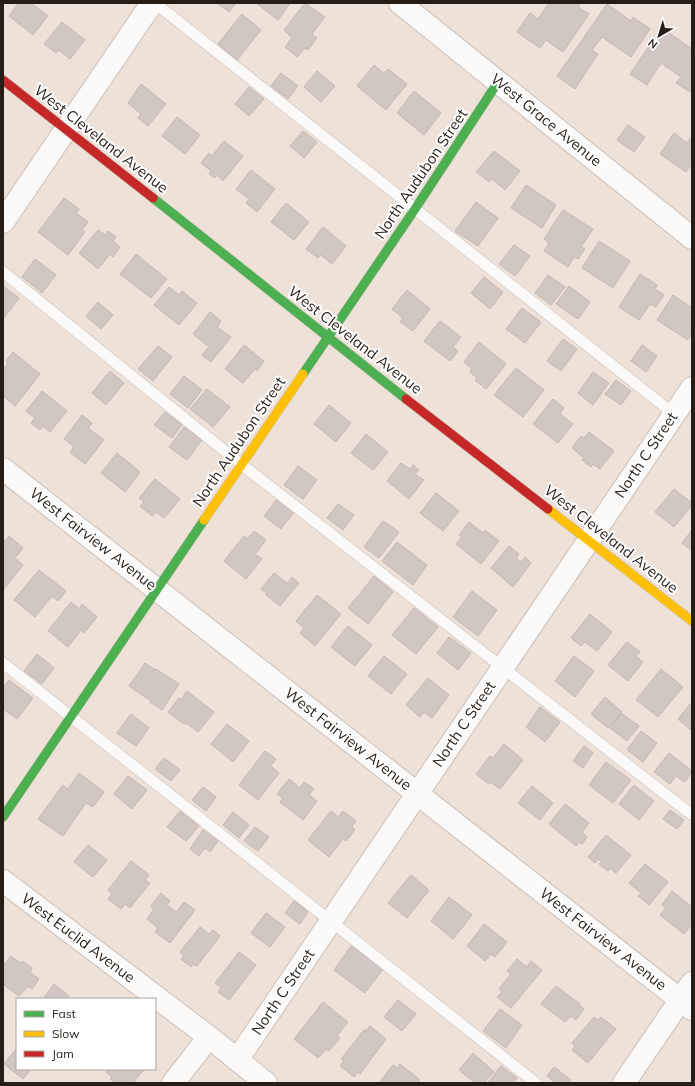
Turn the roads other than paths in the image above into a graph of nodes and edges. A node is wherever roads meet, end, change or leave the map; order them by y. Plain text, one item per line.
1 (154, 3) edge
2 (400, 3) edge
3 (3, 80) edge
4 (498, 82) junction
5 (67, 129) junction
6 (414, 209) junction
7 (3, 222) edge
8 (692, 238) edge
9 (3, 272) edge
10 (327, 337) junction
11 (692, 388) edge
12 (674, 414) junction
13 (241, 464) junction
14 (3, 469) edge
15 (589, 539) junction
16 (156, 589) junction
17 (692, 621) edge
18 (3, 663) edge
19 (502, 667) junction
20 (71, 718) junction
21 (417, 793) junction
22 (692, 815) edge
23 (3, 817) edge
24 (3, 882) edge
25 (331, 921) junction
26 (688, 998) edge
27 (208, 1037) junction
28 (237, 1060) junction
29 (173, 1083) edge
30 (266, 1083) edge
31 (536, 1083) edge
32 (624, 1083) edge

1 - 5 street
1 - 6 lane
2 - 4 street, West Grace Avenue
3 - 5 street, West Cleveland Avenue
4 - 6 street, North Audubon Street
4 - 8 street, West Grace Avenue
5 - 7 street
5 - 10 street, West Cleveland Avenue
6 - 10 street, North Audubon Street
6 - 12 lane
9 - 13 lane
10 - 13 street, North Audubon Street
10 - 15 street, West Cleveland Avenue
11 - 12 street, North C Street
12 - 15 street, North C Street
13 - 16 street, North Audubon Street
13 - 19 lane
14 - 16 street, West Fairview Avenue
15 - 17 street, West Cleveland Avenue
15 - 19 street, North C Street
16 - 20 street, North Audubon Street
16 - 21 street, West Fairview Avenue
18 - 20 lane
19 - 21 street, North C Street
19 - 22 lane
20 - 23 street, North Audubon Street
20 - 25 lane
21 - 25 street, North C Street
21 - 26 street, West Fairview Avenue
24 - 27 street, West Euclid Avenue
25 - 28 street, North C Street
25 - 31 lane
26 - 32 street
27 - 28 street, West Euclid Avenue
27 - 29 street
28 - 30 street, West Euclid Avenue

